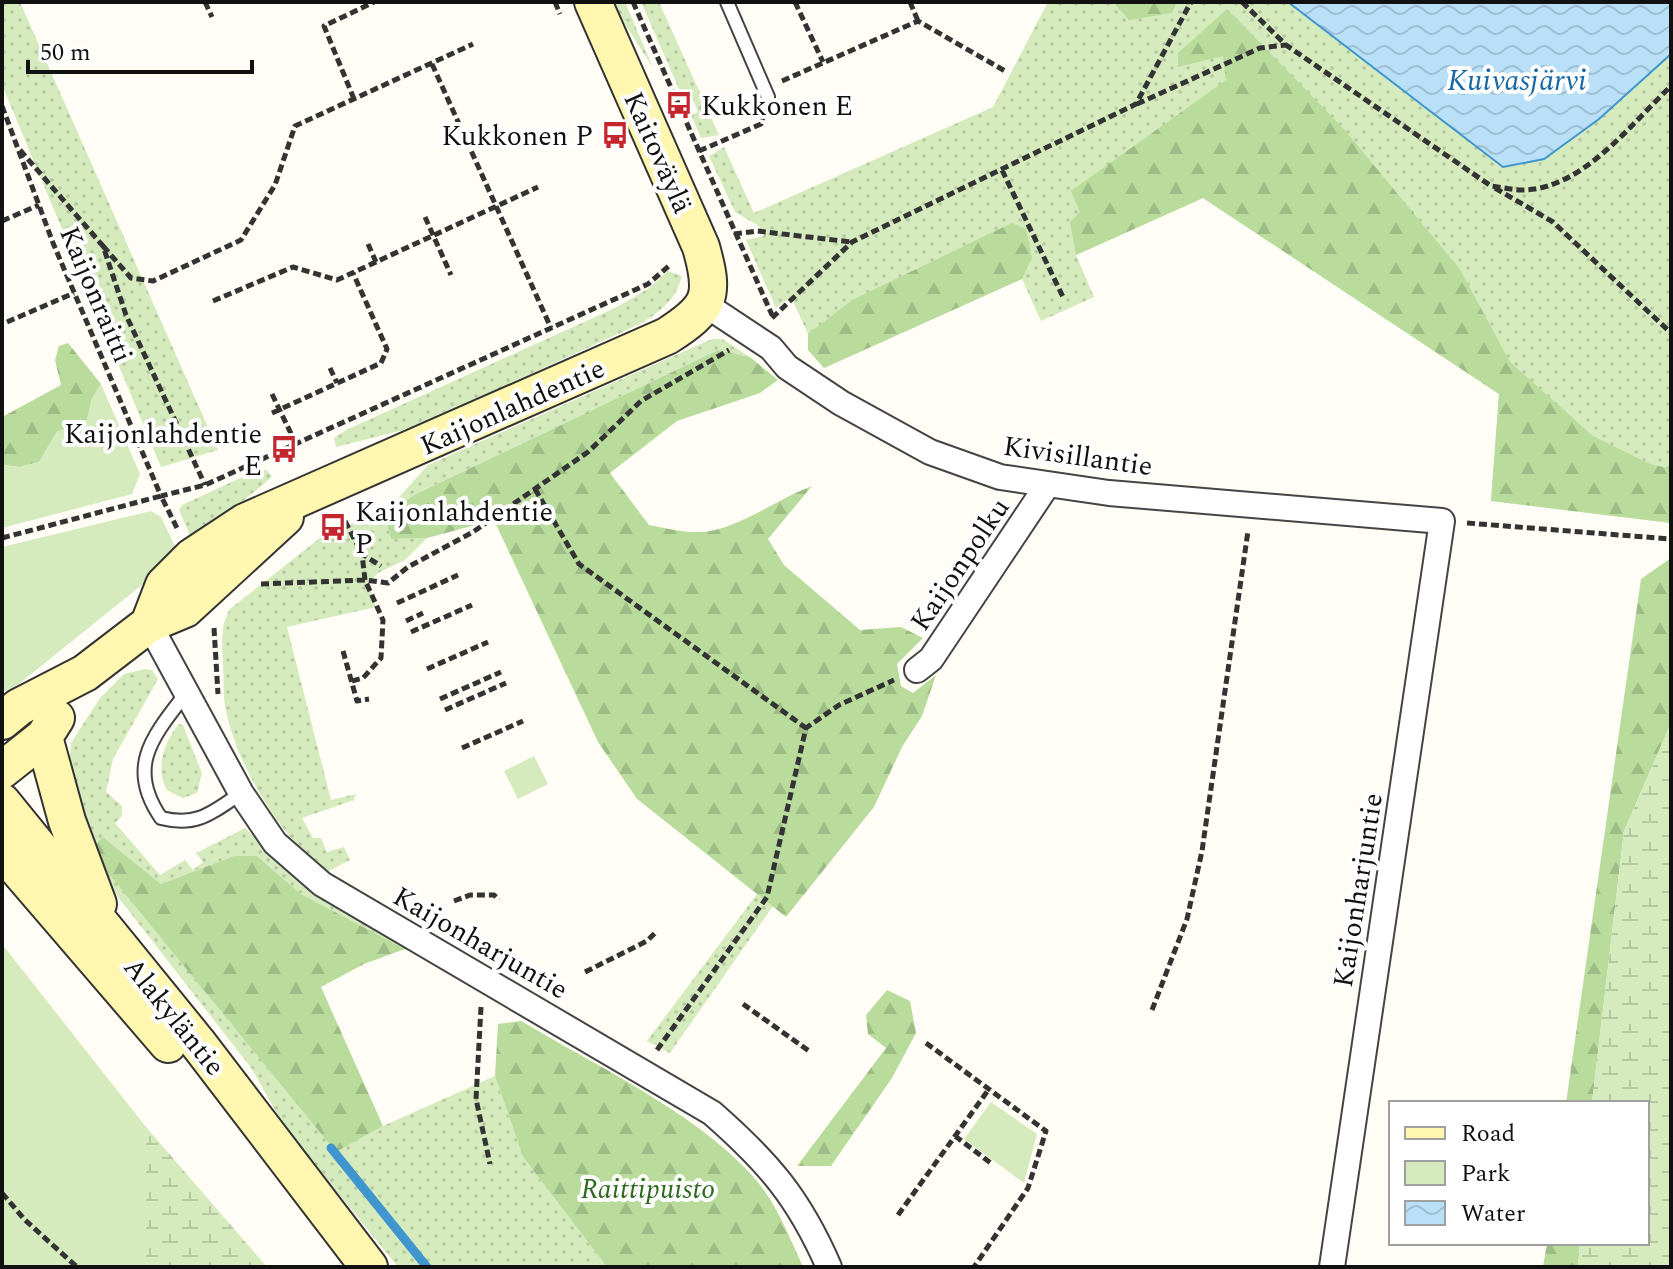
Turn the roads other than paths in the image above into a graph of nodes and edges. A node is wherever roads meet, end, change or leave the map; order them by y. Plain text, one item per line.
1 (727, 2) edge
2 (577, 9) edge
3 (768, 97) road end
4 (706, 305) junction
5 (1046, 487) junction
6 (1442, 521) joint
7 (149, 624) junction
8 (917, 670) road end
9 (85, 673) junction
10 (187, 692) junction
11 (2, 721) edge
12 (44, 737) junction
13 (2, 770) edge
14 (241, 793) junction
15 (2, 802) edge
16 (2, 851) edge
17 (108, 932) junction
18 (342, 1234) junction
19 (369, 1267) edge
20 (829, 1267) edge
21 (1332, 1267) edge

1 - 3 lane
2 - 4 main road, Kaitoväylä
4 - 5 street, Kivisillantie
4 - 7 main road, Kaijonlahdentie
5 - 6 street, Kivisillantie
5 - 8 street, Kaijonpolku
6 - 21 street, Kaijonharjuntie
7 - 9 main road
7 - 10 street, Kaijonharjuntie
9 - 11 main road
9 - 12 main road
10 - 14 street, Kaijonharjuntie
10 - 14 lane
12 - 13 main road
12 - 17 main road
14 - 20 street, Kaijonharjuntie
15 - 17 main road, Alakyläntie
16 - 18 main road, Alakyläntie
17 - 18 main road, Alakyläntie
18 - 19 main road, Alakyläntie

